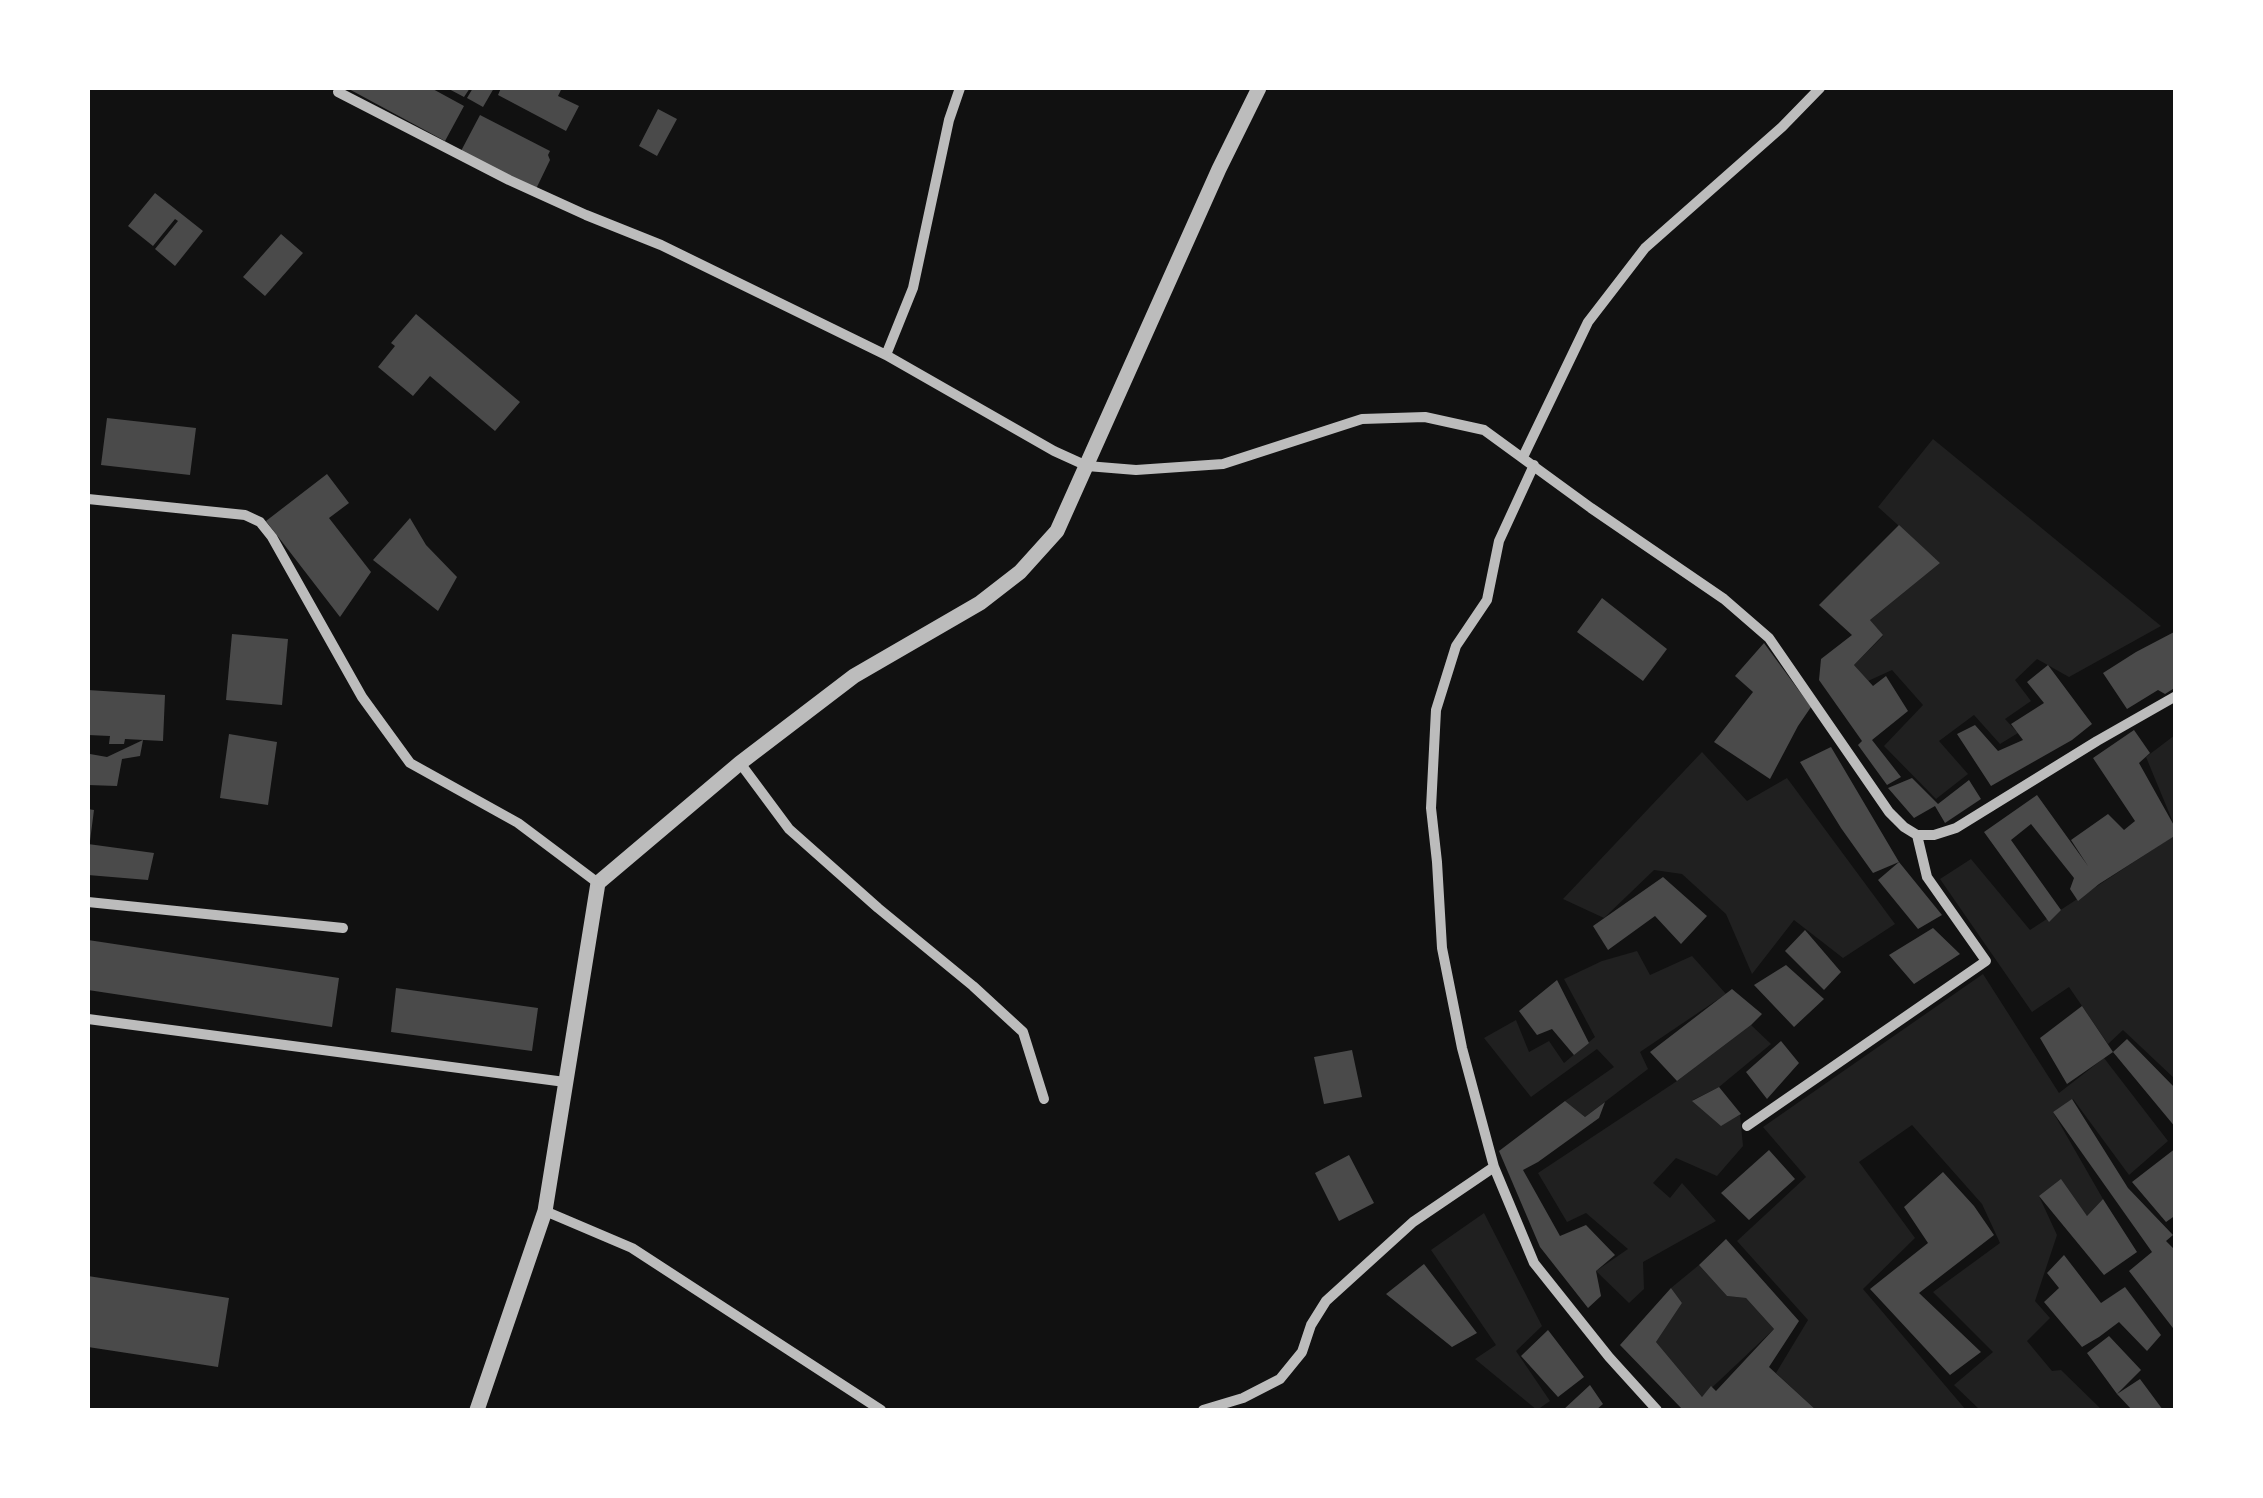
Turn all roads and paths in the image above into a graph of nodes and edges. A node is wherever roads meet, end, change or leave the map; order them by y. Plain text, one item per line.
1 (960, 88) edge
2 (1259, 88) edge
3 (1820, 88) edge
4 (338, 92) dead end
5 (886, 355) junction
6 (1523, 457) junction
7 (1087, 466) junction
8 (1534, 466) junction
9 (88, 500) edge
10 (2176, 696) edge
11 (740, 763) junction
12 (1917, 834) junction
13 (598, 883) junction
14 (88, 902) edge
15 (343, 928) dead end
16 (88, 1020) edge
17 (565, 1082) junction
18 (1044, 1099) dead end
19 (1747, 1126) dead end
20 (1494, 1167) junction
21 (545, 1211) junction
22 (477, 1410) edge
23 (882, 1410) edge
24 (1203, 1410) edge
25 (1657, 1410) edge

1 - 5 street
2 - 7 street
3 - 6 street
4 - 5 street
5 - 7 street
6 - 7 street
6 - 8 street
7 - 11 street
8 - 12 street
8 - 20 street
9 - 13 street
10 - 12 street
11 - 13 street
11 - 18 street
12 - 19 street
13 - 17 street
14 - 15 street
16 - 17 street
17 - 21 street
20 - 24 street
20 - 25 street
21 - 22 street
21 - 23 street

